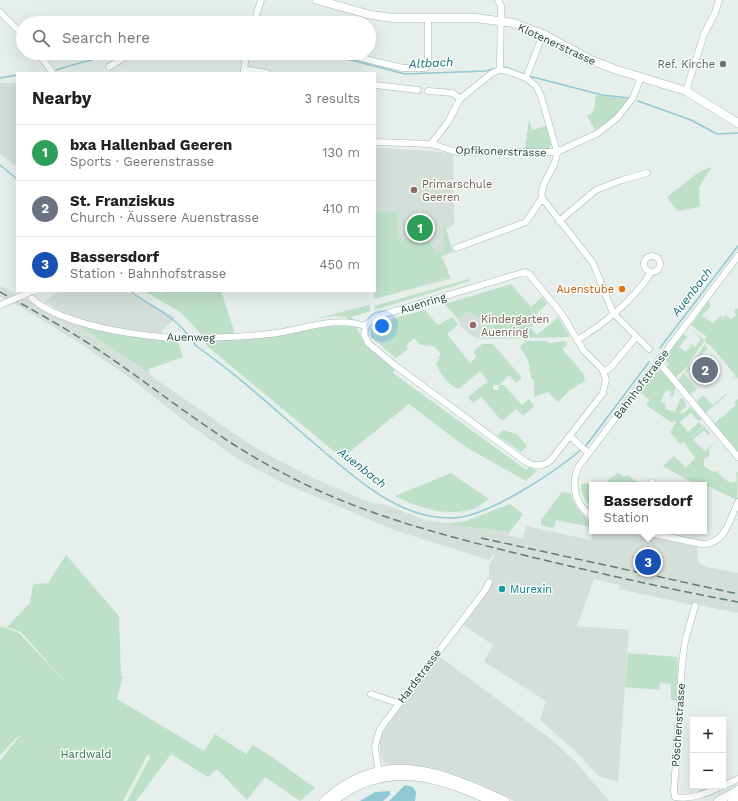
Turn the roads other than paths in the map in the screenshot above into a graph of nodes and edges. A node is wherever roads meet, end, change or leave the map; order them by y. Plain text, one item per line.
1 (261, 0) edge
2 (317, 0) edge
3 (498, 0) edge
4 (719, 0) edge
5 (0, 12) edge
6 (256, 16) edge
7 (428, 19) junction
8 (501, 21) junction
9 (16, 28) edge
10 (543, 34) junction
11 (43, 60) edge
12 (120, 60) edge
13 (245, 60) edge
14 (370, 60) edge
15 (109, 67) dead end
16 (500, 70) junction
17 (244, 71) edge
18 (52, 72) edge
19 (256, 72) edge
20 (527, 76) junction
21 (641, 77) junction
22 (376, 85) edge
23 (418, 90) dead end
24 (428, 91) dead end
25 (686, 91) junction
26 (460, 99) junction
27 (738, 123) edge
28 (376, 142) edge
29 (431, 144) junction
30 (557, 152) junction
31 (647, 173) dead end
32 (542, 198) junction
33 (559, 221) junction
34 (456, 248) dead end
35 (738, 256) edge
36 (651, 272) dead end
37 (27, 292) edge
38 (31, 292) edge
39 (0, 305) edge
40 (613, 313) junction
41 (365, 326) junction
42 (636, 337) junction
43 (576, 340) junction
44 (649, 349) dead end
45 (658, 361) junction
46 (604, 372) junction
47 (570, 436) junction
48 (585, 450) junction
49 (738, 457) edge
50 (738, 502) edge
51 (589, 514) edge
52 (731, 518) junction
53 (738, 521) edge
54 (656, 534) edge
55 (489, 582) dead end
56 (695, 606) dead end
57 (371, 694) dead end
58 (398, 703) junction
59 (379, 775) junction
60 (738, 779) edge
61 (726, 785) edge
62 (714, 789) edge
63 (738, 790) edge
64 (738, 798) edge
65 (324, 801) edge
66 (334, 801) edge
67 (491, 801) edge
68 (505, 801) edge
69 (718, 801) edge
70 (732, 801) edge

1 - 6 street
2 - 7 main road, Klotenerstrasse
3 - 8 street
4 - 25 street
5 - 9 street
7 - 8 main road, Klotenerstrasse
7 - 14 street
8 - 10 main road, Klotenerstrasse
8 - 16 street
10 - 20 street
10 - 21 main road, Klotenerstrasse
11 - 18 street
12 - 15 street
13 - 17 street
16 - 20 street
16 - 26 street
17 - 19 street
20 - 30 street
21 - 25 main road, Klotenerstrasse
21 - 30 street, Opfikonerstrasse
22 - 23 street
24 - 26 street
25 - 27 main road, Klotenerstrasse
26 - 29 street
28 - 29 street, Opfikonerstrasse
29 - 30 street, Opfikonerstrasse
30 - 32 street
31 - 33 street
32 - 33 street
32 - 34 street
33 - 40 street
35 - 45 street, Bahnhofstrasse
36 - 40 street
37 - 41 street, Auenweg
38 - 39 street, bridge
40 - 42 street
40 - 43 street
41 - 43 street, Auenring
41 - 47 street
42 - 44 street
42 - 46 street
43 - 46 street, Auenring
45 - 48 street, Bahnhofstrasse
45 - 49 street
46 - 47 street
47 - 48 street
48 - 51 street, Bahnhofstrasse
50 - 52 street
52 - 53 street
52 - 54 street
55 - 58 street, Hardstrasse
56 - 62 street, Pöschenstrasse
57 - 58 street
58 - 59 street, Hardstrasse
59 - 65 main road
59 - 66 main road
59 - 67 main road
59 - 68 main road
60 - 61 street, Pöschenstrasse
63 - 69 main road
64 - 70 main road

